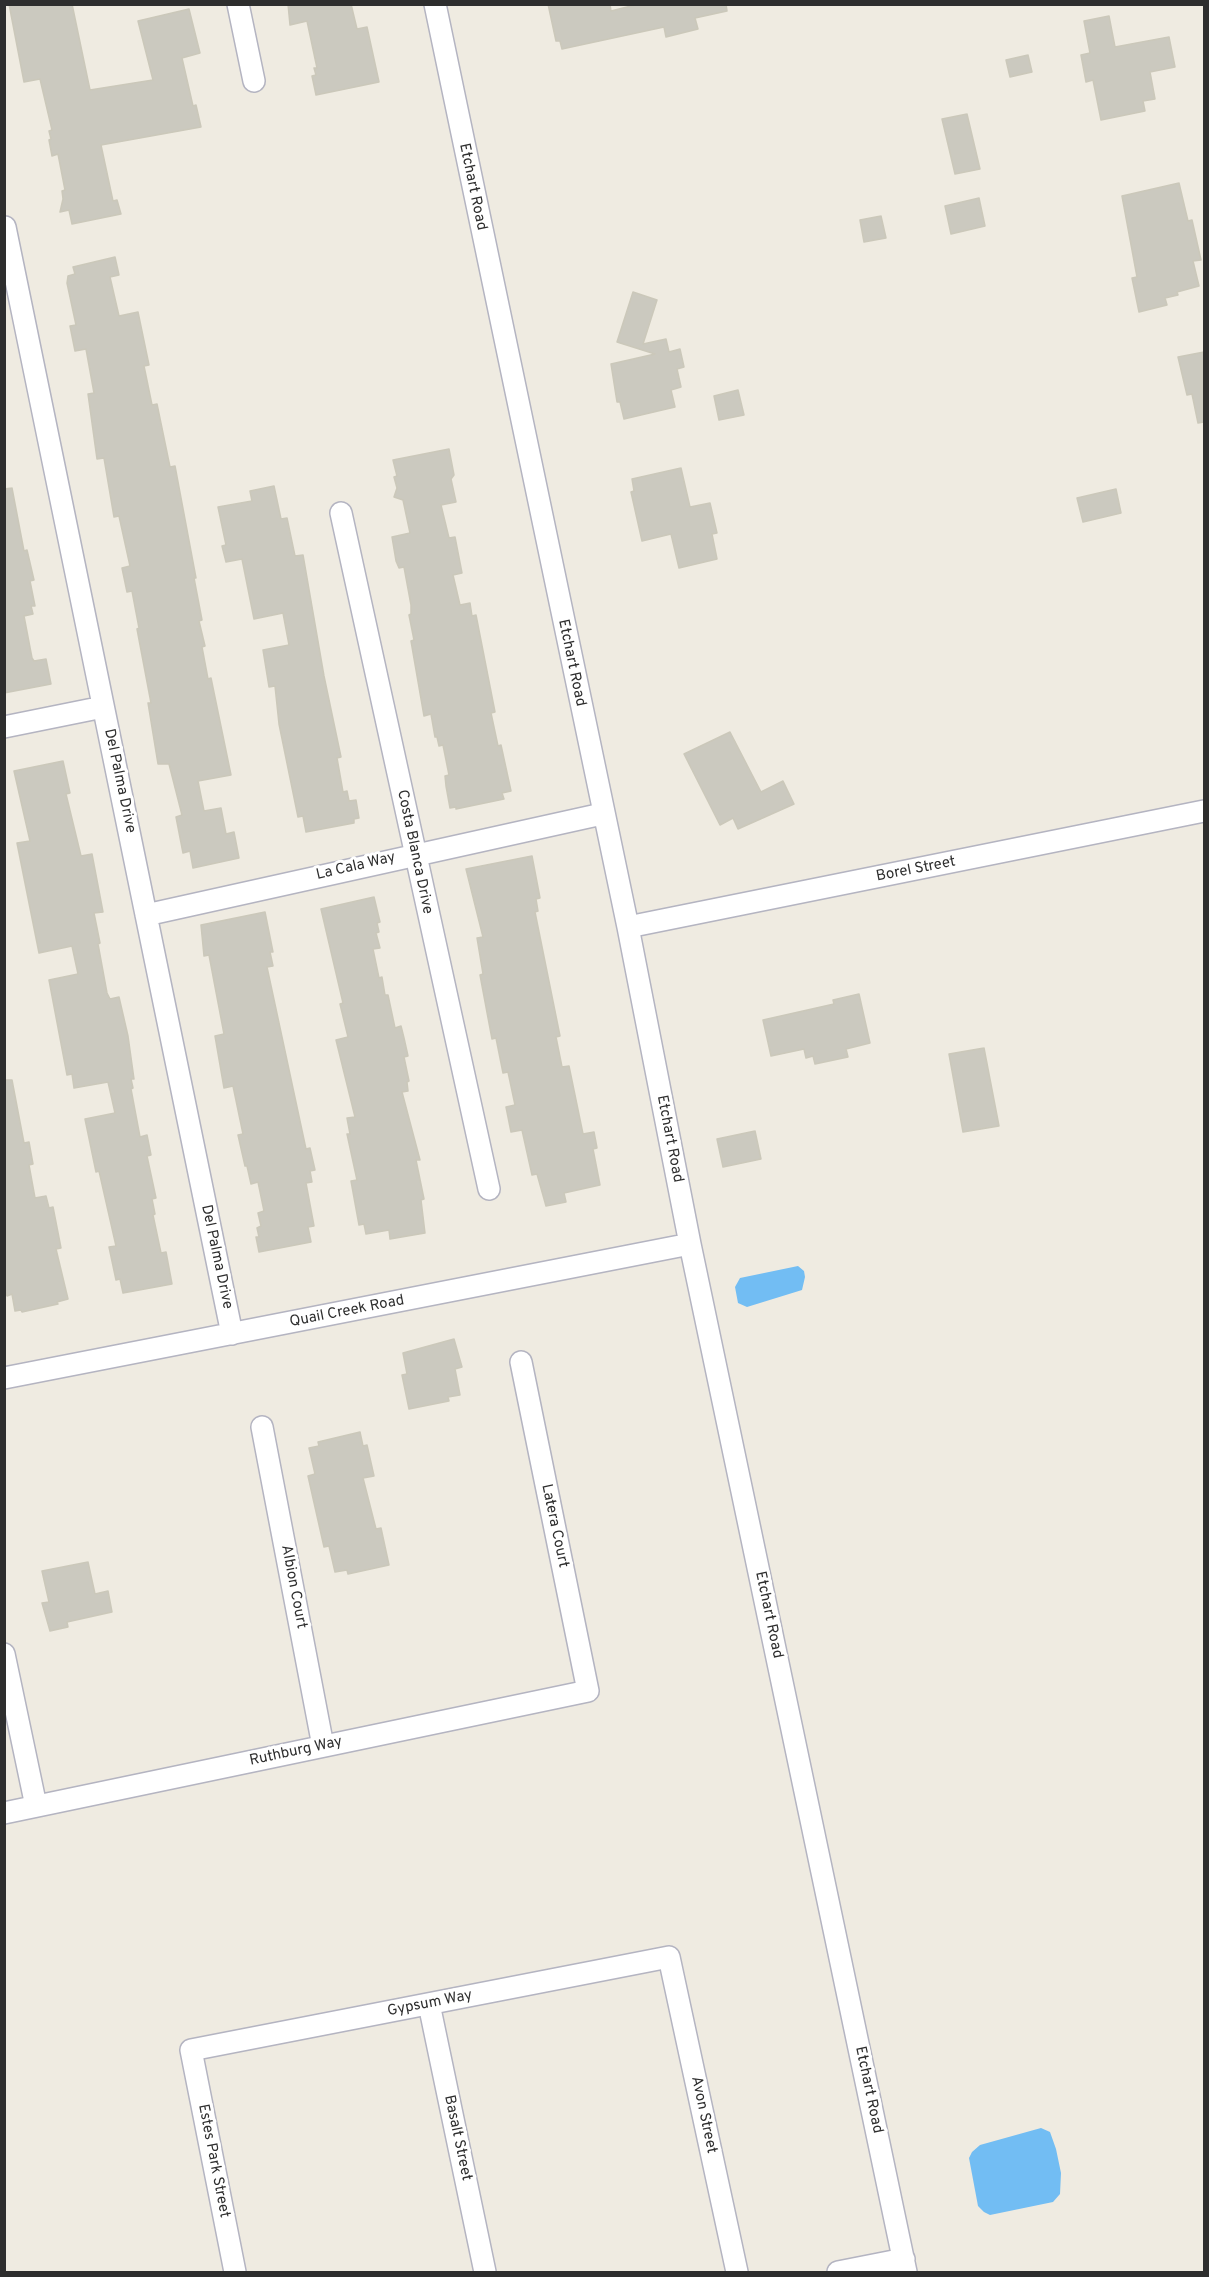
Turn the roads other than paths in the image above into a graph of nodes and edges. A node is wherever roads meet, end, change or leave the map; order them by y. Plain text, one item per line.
1 (238, 4) edge
2 (435, 4) edge
3 (254, 81) dead end
4 (5, 227) edge
5 (341, 513) dead end
6 (104, 707) junction
7 (4, 727) edge
8 (1204, 811) edge
9 (602, 814) junction
10 (414, 854) junction
11 (146, 915) junction
12 (628, 927) junction
13 (489, 1189) dead end
14 (690, 1244) junction
15 (232, 1334) junction
16 (521, 1362) dead end
17 (4, 1378) edge
18 (262, 1427) dead end
19 (4, 1654) edge
20 (588, 1691) joint
21 (323, 1746) junction
22 (36, 1806) junction
23 (4, 1813) edge
24 (669, 1957) joint
25 (429, 2004) junction
26 (190, 2050) joint
27 (905, 2266) edge
28 (235, 2272) edge
29 (485, 2272) edge
30 (737, 2272) edge
31 (838, 2272) edge

1 - 3 street
2 - 9 street, Etchart Road
4 - 6 street, Del Palma Drive
5 - 10 street, Costa Blanca Drive
6 - 7 street
6 - 11 street, Del Palma Drive
8 - 12 street, Borel Street
9 - 10 street, La Cala Way
9 - 12 street, Etchart Road
10 - 11 street, La Cala Way
10 - 13 street, Costa Blanca Drive
11 - 15 street, Del Palma Drive
12 - 14 street, Etchart Road
14 - 15 street, Quail Creek Road
14 - 27 street, Etchart Road
15 - 17 street, Quail Creek Road
16 - 20 street, Latera Court
18 - 21 street, Albion Court
19 - 22 street
20 - 21 street, Ruthburg Way
21 - 22 street, Ruthburg Way
22 - 23 street, Ruthburg Way
24 - 25 street, Gypsum Way
24 - 30 street, Avon Street
25 - 26 street, Gypsum Way
25 - 29 street, Basalt Street
26 - 28 street, Estes Park Street
27 - 31 street

